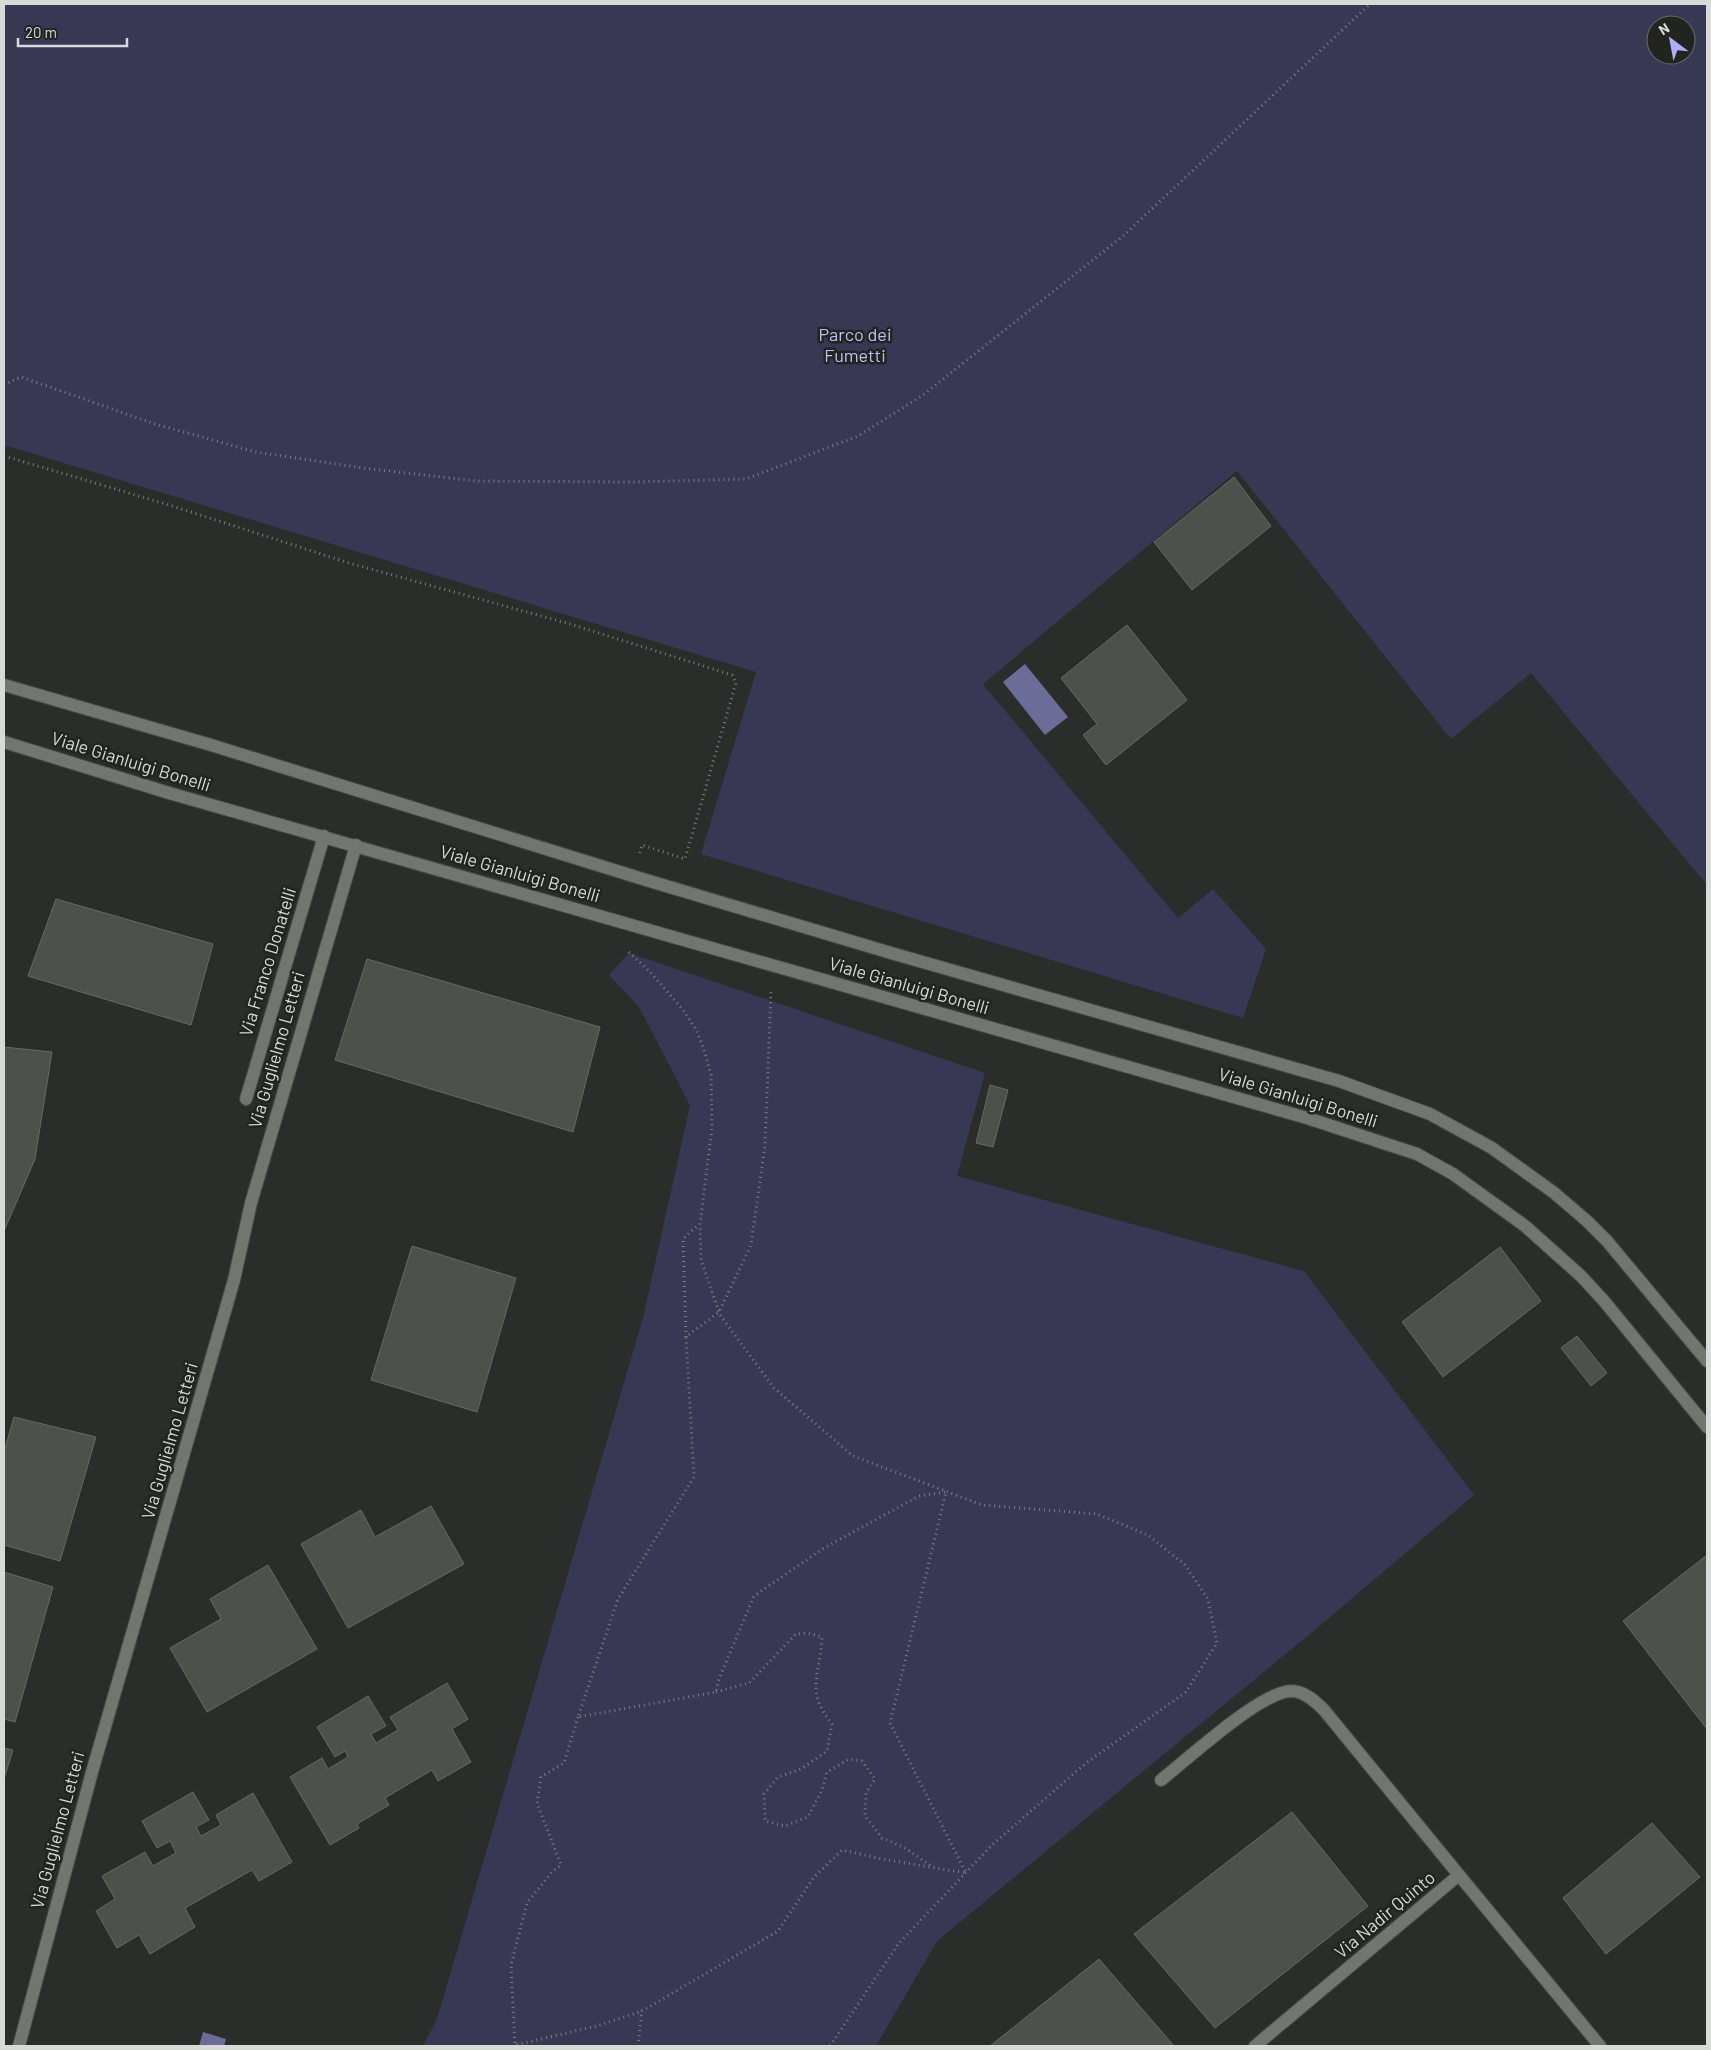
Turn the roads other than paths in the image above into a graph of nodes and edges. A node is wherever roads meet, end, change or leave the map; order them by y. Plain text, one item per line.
1 (4, 685) edge
2 (4, 742) edge
3 (324, 836) junction
4 (356, 845) junction
5 (246, 1098) dead end
6 (1707, 1361) edge
7 (1707, 1427) edge
8 (1161, 1780) dead end
9 (1459, 1876) junction
10 (19, 2046) edge
11 (1256, 2046) edge
12 (1600, 2046) edge

1 - 6 street, Viale Gianluigi Bonelli
2 - 3 street, Viale Gianluigi Bonelli
3 - 4 street, Viale Gianluigi Bonelli
3 - 5 street, Via Franco Donatelli
4 - 7 street, Viale Gianluigi Bonelli
4 - 10 street, Via Guglielmo Letteri
8 - 9 street
9 - 11 street, Via Nadir Quinto
9 - 12 street, Via Nadir Quinto

